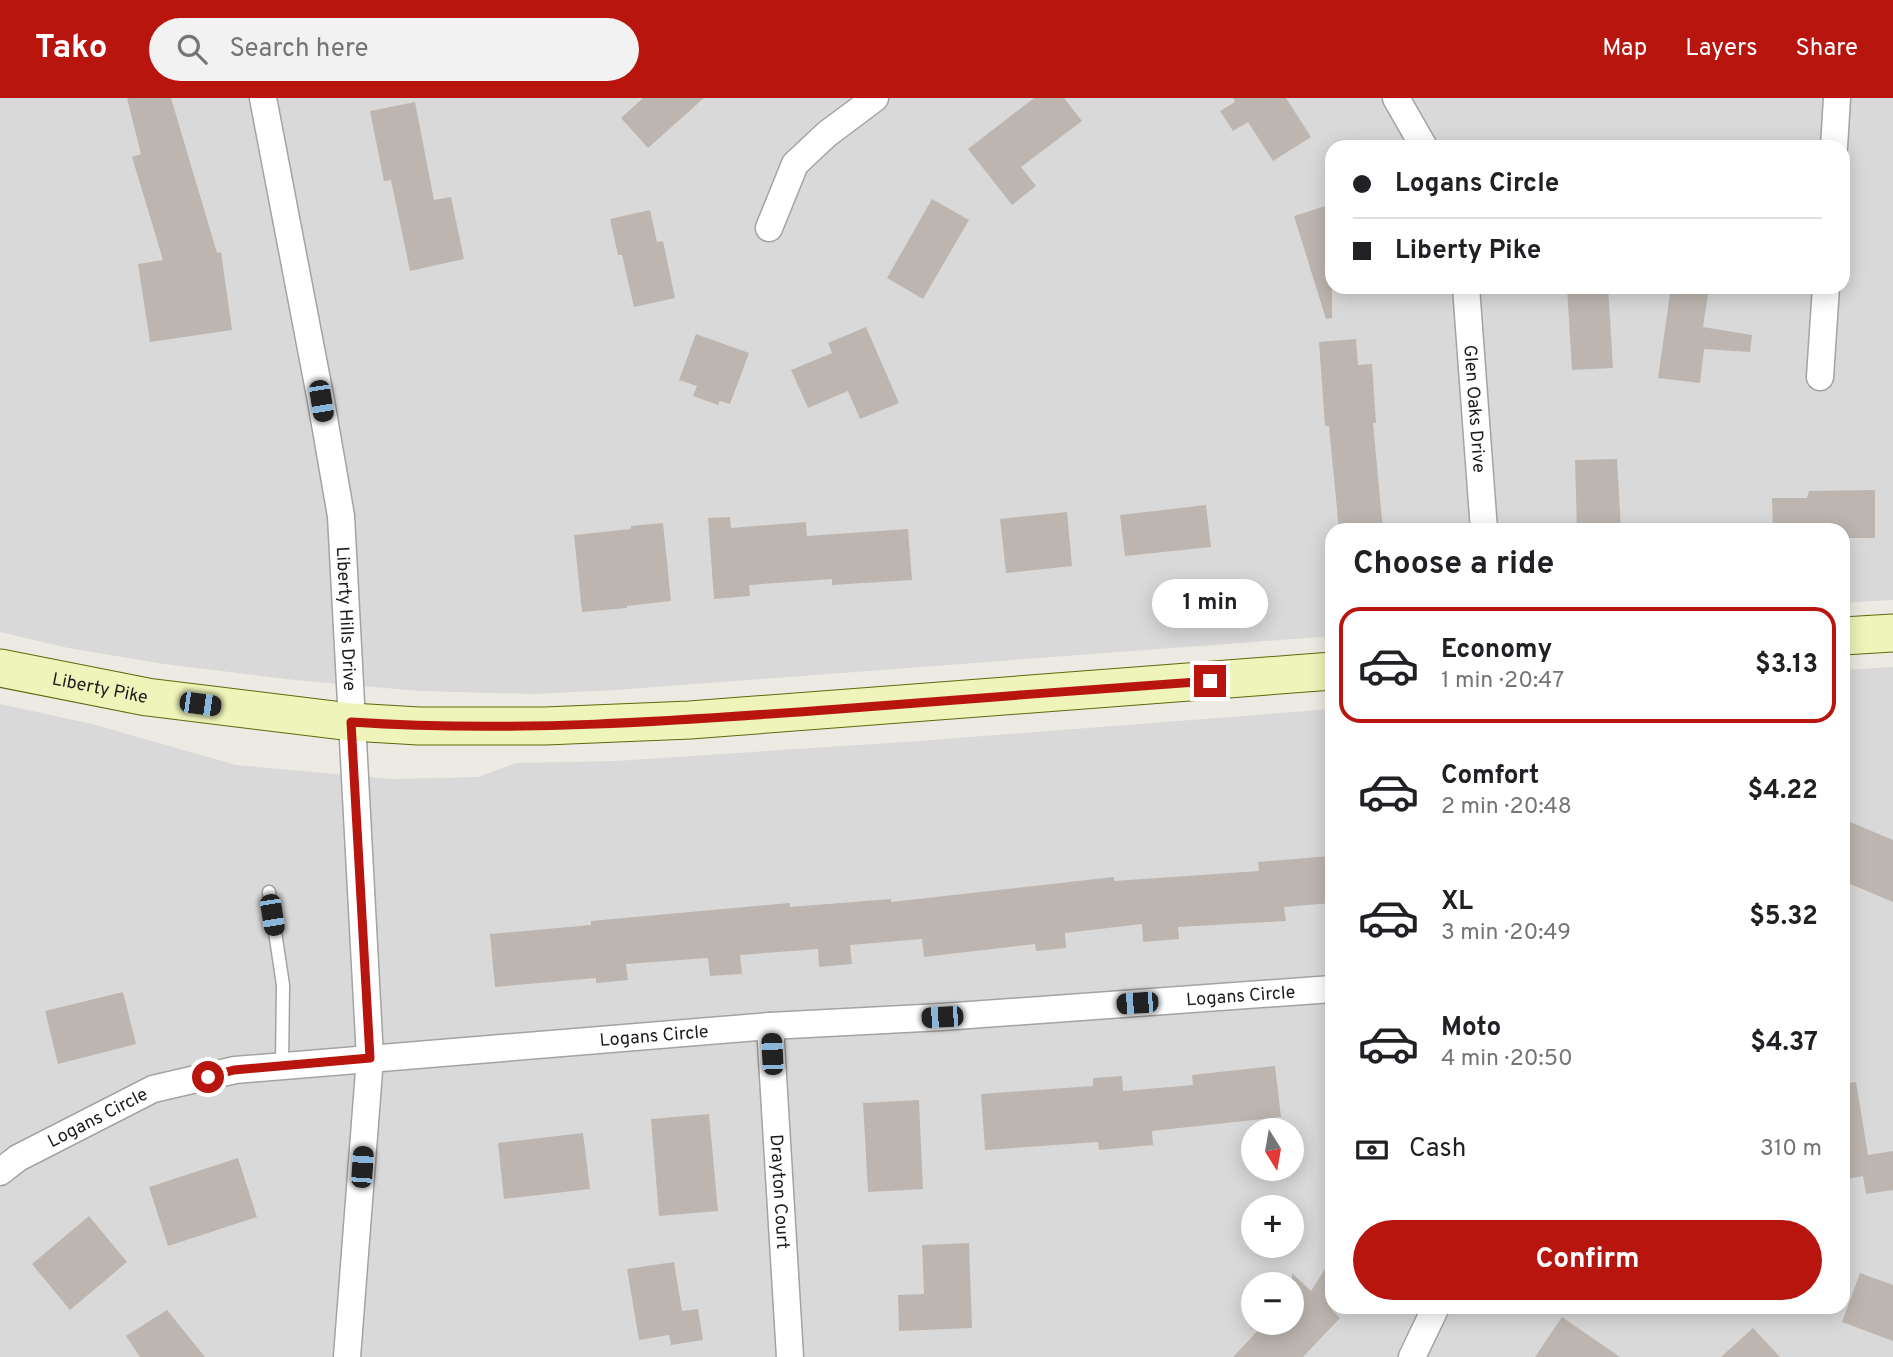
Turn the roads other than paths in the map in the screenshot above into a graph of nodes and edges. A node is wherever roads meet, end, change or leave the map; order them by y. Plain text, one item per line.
1 (262, 98) edge
2 (875, 98) edge
3 (1395, 98) edge
4 (1837, 98) edge
5 (1420, 140) edge
6 (1834, 140) edge
7 (769, 228) dead end
8 (1467, 294) edge
9 (1826, 294) edge
10 (1820, 377) dead end
11 (1483, 523) edge
12 (1893, 633) edge
13 (1850, 636) edge
14 (0, 668) edge
15 (1325, 672) edge
16 (351, 722) junction
17 (269, 892) dead end
18 (1325, 990) edge
19 (770, 1026) junction
20 (370, 1058) junction
21 (282, 1066) junction
22 (0, 1172) edge
23 (1433, 1314) edge
24 (347, 1357) edge
25 (790, 1357) edge
26 (1412, 1357) edge

1 - 16 street, Liberty Hills Drive
2 - 7 street
3 - 5 street
4 - 6 street
8 - 11 street, Glen Oaks Drive
9 - 10 street
12 - 13 street
14 - 16 street, Liberty Pike
15 - 16 street, Liberty Pike
16 - 20 street, Liberty Hills Drive
17 - 21 lane
18 - 19 street, Logans Circle
19 - 20 street, Logans Circle
19 - 25 street, Drayton Court
20 - 21 street, Logans Circle
20 - 24 street, Liberty Hills Drive
21 - 22 street, Logans Circle
23 - 26 street

